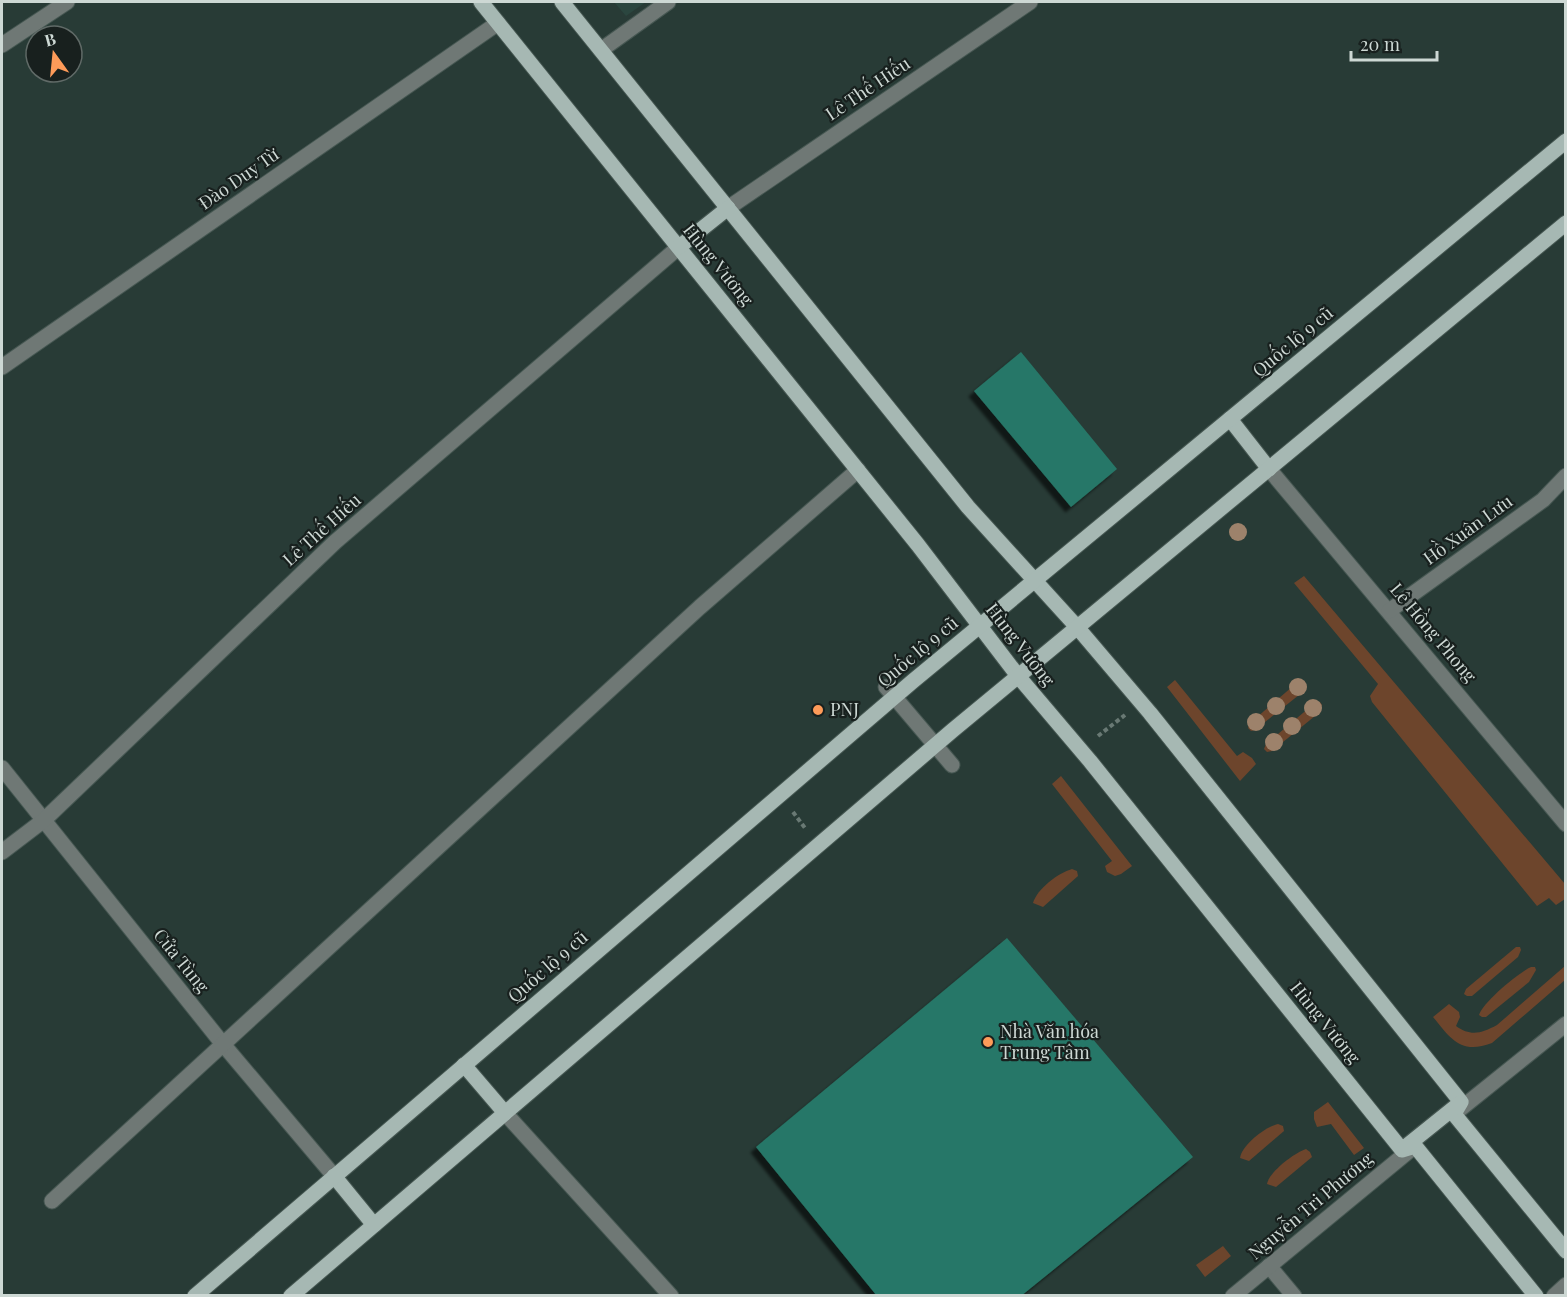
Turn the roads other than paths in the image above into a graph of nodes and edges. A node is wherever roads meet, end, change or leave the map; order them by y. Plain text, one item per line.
1 (67, 2) edge
2 (481, 2) edge
3 (562, 2) edge
4 (668, 2) edge
5 (1029, 2) edge
6 (498, 23) junction
7 (2, 45) edge
8 (601, 50) junction
9 (1566, 141) edge
10 (728, 208) junction
11 (1566, 223) edge
12 (678, 247) junction
13 (2, 367) edge
14 (1230, 419) junction
15 (1269, 469) junction
16 (858, 470) junction
17 (1566, 476) edge
18 (1035, 580) junction
19 (1389, 611) junction
20 (980, 626) junction
21 (1077, 627) junction
22 (1018, 676) junction
23 (890, 692) junction
24 (935, 745) junction
25 (951, 765) dead end
26 (2, 768) edge
27 (44, 820) junction
28 (1566, 824) edge
29 (2, 852) edge
30 (1566, 1024) edge
31 (222, 1043) junction
32 (464, 1065) junction
33 (1458, 1108) junction
34 (505, 1113) junction
35 (1408, 1148) junction
36 (334, 1176) junction
37 (52, 1201) dead end
38 (374, 1225) junction
39 (1566, 1251) edge
40 (1269, 1266) junction
41 (1566, 1285) edge
42 (195, 1296) edge
43 (291, 1296) edge
44 (670, 1296) edge
45 (1233, 1296) edge
46 (1294, 1296) edge
47 (1536, 1296) edge
48 (1554, 1296) edge

1 - 7 street
2 - 6 main road, Hùng Vương
3 - 8 main road
4 - 8 street
5 - 10 street, Lê Thế Hiếu
6 - 12 main road, Hùng Vương
6 - 13 street, Đào Duy Từ
8 - 10 main road
9 - 14 main road, Quốc lộ 9 cũ
10 - 12 main road
10 - 18 main road
11 - 15 main road
12 - 16 main road, Hùng Vương
12 - 27 street, Lê Thế Hiếu
14 - 15 main road
14 - 18 main road, Quốc lộ 9 cũ
15 - 19 street, Lê Hồng Phong
15 - 21 main road
16 - 20 main road, Hùng Vương
16 - 31 street
17 - 19 street, Hồ Xuân Lưu
18 - 20 main road, Quốc lộ 9 cũ
18 - 21 main road
19 - 28 street, Lê Hồng Phong
20 - 22 main road, Hùng Vương
20 - 23 main road, Quốc lộ 9 cũ
21 - 22 main road
21 - 33 main road
22 - 24 main road
22 - 35 main road, Hùng Vương
23 - 24 street
23 - 32 main road, Quốc lộ 9 cũ
24 - 25 street
24 - 34 main road
26 - 27 street, Cửa Tùng
27 - 29 street, Lê Thế Hiếu
27 - 31 street, Cửa Tùng
30 - 33 street
31 - 36 street, Cửa Tùng
31 - 37 street
32 - 34 main road
32 - 36 main road, Quốc lộ 9 cũ
33 - 35 main road
33 - 39 main road
34 - 38 main road
34 - 44 street
35 - 40 street, Nguyễn Tri Phương
35 - 47 main road, Hùng Vương
36 - 38 main road
36 - 42 main road, Quốc lộ 9 cũ
38 - 43 main road
40 - 45 street, Nguyễn Tri Phương
40 - 46 street
41 - 48 street

